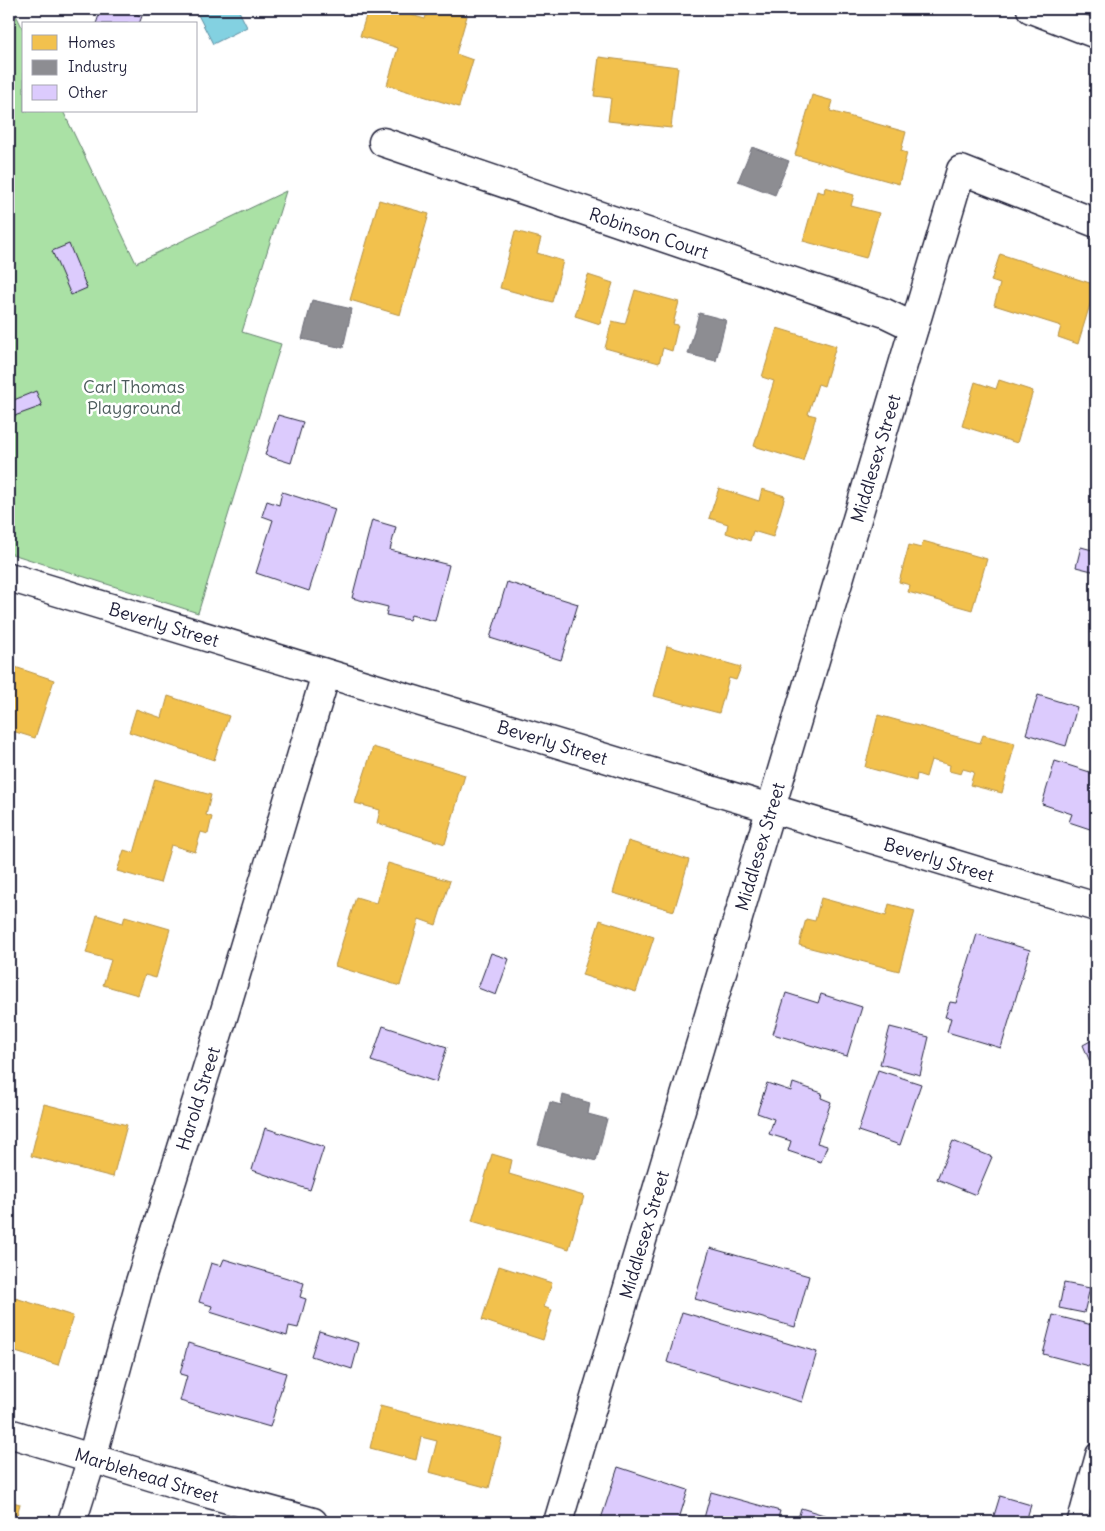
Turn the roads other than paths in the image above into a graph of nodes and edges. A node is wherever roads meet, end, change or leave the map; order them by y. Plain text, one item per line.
1 (1031, 9) edge
2 (1096, 34) edge
3 (383, 142) dead end
4 (1096, 223) edge
5 (914, 327) junction
6 (9, 578) edge
7 (326, 674) junction
8 (770, 808) junction
9 (1096, 907) edge
10 (9, 1433) edge
11 (1096, 1453) edge
12 (92, 1458) junction
13 (72, 1522) edge
14 (313, 1522) edge
15 (558, 1522) edge
16 (1077, 1522) edge

1 - 2 main road
3 - 5 main road, Robinson Court
4 - 5 main road, Middlesex Street
5 - 8 main road, Middlesex Street
6 - 7 main road, Beverly Street
7 - 8 main road, Beverly Street
7 - 12 main road, Harold Street
8 - 9 main road, Beverly Street
8 - 15 main road, Middlesex Street
10 - 12 main road, Marblehead Street
11 - 16 lane
12 - 13 main road, Harold Street
12 - 14 main road, Marblehead Street

